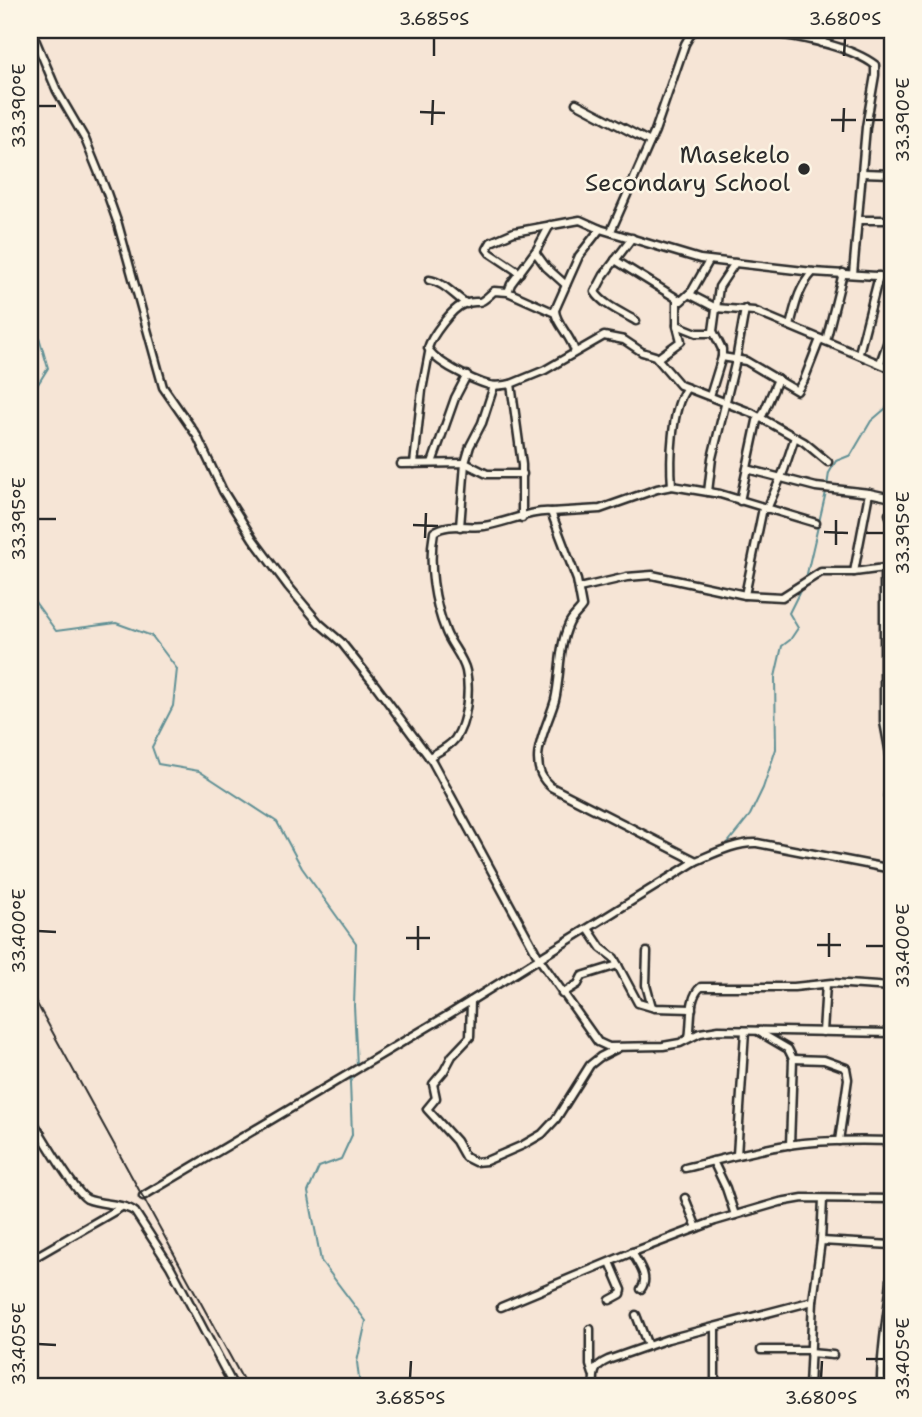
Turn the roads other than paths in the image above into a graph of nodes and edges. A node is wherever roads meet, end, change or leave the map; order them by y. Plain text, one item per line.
1 (31, 30) edge
2 (692, 30) edge
3 (749, 30) edge
4 (827, 30) edge
5 (775, 31) edge
6 (821, 43) junction
7 (576, 103) dead end
8 (650, 142) junction
9 (862, 173) junction
10 (892, 174) edge
11 (858, 220) junction
12 (892, 220) edge
13 (550, 225) junction
14 (600, 229) junction
15 (611, 231) junction
16 (632, 238) junction
17 (535, 252) junction
18 (615, 260) junction
19 (709, 261) junction
20 (735, 263) junction
21 (813, 272) junction
22 (520, 273) junction
23 (843, 273) junction
24 (853, 274) junction
25 (879, 276) junction
26 (892, 277) edge
27 (429, 280) dead end
28 (566, 285) junction
29 (508, 292) junction
30 (689, 294) junction
31 (677, 299) junction
32 (467, 304) junction
33 (716, 307) junction
34 (745, 309) junction
35 (555, 313) junction
36 (636, 321) dead end
37 (677, 324) junction
38 (790, 326) junction
39 (892, 330) edge
40 (713, 333) junction
41 (823, 340) junction
42 (575, 352) junction
43 (429, 353) junction
44 (859, 354) junction
45 (722, 357) junction
46 (658, 358) junction
47 (736, 360) junction
48 (880, 363) junction
49 (892, 369) edge
50 (467, 375) junction
51 (778, 379) junction
52 (511, 384) junction
53 (494, 386) junction
54 (687, 388) junction
55 (710, 396) junction
56 (725, 403) junction
57 (760, 417) junction
58 (795, 437) junction
59 (828, 462) dead end
60 (432, 463) junction
61 (465, 463) junction
62 (401, 464) dead end
63 (414, 464) junction
64 (747, 469) junction
65 (523, 474) junction
66 (780, 478) junction
67 (672, 486) junction
68 (708, 492) junction
69 (869, 493) junction
70 (892, 498) edge
71 (740, 501) junction
72 (765, 509) junction
73 (551, 512) junction
74 (889, 514) dead end
75 (522, 518) junction
76 (816, 523) dead end
77 (460, 527) junction
78 (888, 568) edge
79 (855, 572) junction
80 (579, 588) junction
81 (746, 595) junction
82 (883, 637) junction
83 (892, 637) edge
84 (883, 668) junction
85 (892, 669) edge
86 (892, 720) edge
87 (884, 722) junction
88 (890, 746) edge
89 (429, 757) junction
90 (892, 765) edge
91 (892, 805) edge
92 (696, 861) junction
93 (892, 869) edge
94 (589, 930) junction
95 (646, 952) dead end
96 (540, 960) junction
97 (618, 965) junction
98 (826, 984) junction
99 (892, 987) edge
100 (562, 994) junction
101 (471, 1001) junction
102 (652, 1007) junction
103 (692, 1009) junction
104 (745, 1031) junction
105 (756, 1031) junction
106 (823, 1032) junction
107 (892, 1033) edge
108 (689, 1038) junction
109 (620, 1048) junction
110 (793, 1059) junction
111 (30, 1116) edge
112 (839, 1141) junction
113 (892, 1142) edge
114 (790, 1144) junction
115 (737, 1154) junction
116 (713, 1161) junction
117 (685, 1168) dead end
118 (143, 1196) dead end
119 (685, 1198) dead end
120 (823, 1199) junction
121 (892, 1199) edge
122 (122, 1207) junction
123 (735, 1215) junction
124 (696, 1228) junction
125 (821, 1241) junction
126 (892, 1245) edge
127 (632, 1252) junction
128 (30, 1260) edge
129 (610, 1262) junction
130 (892, 1266) edge
131 (641, 1289) dead end
132 (610, 1300) dead end
133 (813, 1301) junction
134 (501, 1307) dead end
135 (891, 1310) edge
136 (636, 1315) dead end
137 (715, 1327) junction
138 (590, 1329) dead end
139 (648, 1346) junction
140 (761, 1350) dead end
141 (810, 1351) junction
142 (833, 1354) dead end
143 (594, 1376) junction
144 (234, 1387) edge
145 (594, 1387) edge
146 (715, 1387) edge
147 (810, 1387) edge
148 (881, 1387) edge

1 - 89 street
2 - 8 street
3 - 5 street
4 - 6 street
5 - 6 street
6 - 9 street
7 - 8 street
8 - 15 street
9 - 10 street
9 - 11 street
11 - 12 street
11 - 24 street
13 - 14 street
13 - 17 street
13 - 22 street
14 - 15 street
14 - 28 street
15 - 16 street
16 - 18 street
16 - 19 street
17 - 22 street
17 - 28 street
18 - 31 street
18 - 36 street
19 - 20 street
19 - 30 street
20 - 21 street
20 - 33 street
21 - 23 street
21 - 38 street
22 - 29 street
23 - 24 street
23 - 41 street
24 - 25 street
25 - 26 street
25 - 44 street
27 - 32 street
28 - 35 street
29 - 32 street
29 - 35 street
30 - 31 street
30 - 33 street
31 - 37 street
32 - 43 street
33 - 34 street
33 - 40 street
34 - 38 street
34 - 47 street
35 - 42 street
37 - 40 street
37 - 46 street
38 - 41 street
39 - 48 street
40 - 45 street
41 - 44 street
41 - 51 street
42 - 46 street
42 - 52 street
43 - 50 street
43 - 63 street
44 - 48 street
45 - 47 street
45 - 55 street
46 - 54 street
47 - 51 street
47 - 56 street
48 - 49 street
50 - 53 street
50 - 60 street
51 - 57 street
52 - 53 street
52 - 65 street
53 - 61 street
54 - 55 street
54 - 67 street
55 - 56 street
56 - 57 street
56 - 68 street
57 - 58 street
57 - 64 street
58 - 59 street
58 - 66 street
60 - 61 street
60 - 63 street
61 - 65 street
61 - 77 street
62 - 63 street
64 - 66 street
64 - 71 street
65 - 75 street
66 - 69 street
66 - 72 street
67 - 68 street
67 - 73 street
68 - 71 street
69 - 70 street
69 - 79 street
71 - 72 street
72 - 76 street
72 - 81 street
73 - 75 street
73 - 80 street
74 - 78 street
75 - 77 street
77 - 89 street
78 - 79 street
78 - 82 street
79 - 81 street
80 - 81 street
80 - 92 street
82 - 83 street
82 - 84 street
84 - 85 street
84 - 87 street
86 - 87 street
87 - 88 street
88 - 90 street
89 - 96 street
90 - 91 street
92 - 93 street
92 - 94 street
94 - 96 street
94 - 97 street
95 - 102 street
96 - 100 street
96 - 101 street
97 - 100 street
97 - 102 street
98 - 99 street
98 - 103 street
98 - 106 street
100 - 109 street
101 - 109 street
101 - 118 street
102 - 103 street
103 - 108 street
104 - 105 street
104 - 108 street
104 - 115 street
105 - 106 street
105 - 110 street
106 - 107 street
108 - 109 street
110 - 112 street
110 - 114 street
111 - 122 street
112 - 113 street
112 - 114 street
114 - 115 street
115 - 116 street
116 - 117 street
116 - 123 street
119 - 124 street
120 - 121 street
120 - 123 street
120 - 125 street
122 - 128 street
122 - 144 street
123 - 124 street
124 - 127 street
125 - 126 street
125 - 133 street
127 - 129 street
127 - 131 street
129 - 132 street
129 - 134 street
130 - 135 street
133 - 137 street
133 - 141 street
135 - 148 street
136 - 139 street
137 - 139 street
137 - 146 street
138 - 143 street
139 - 143 street
140 - 141 street
141 - 142 street
141 - 147 street
143 - 145 street

